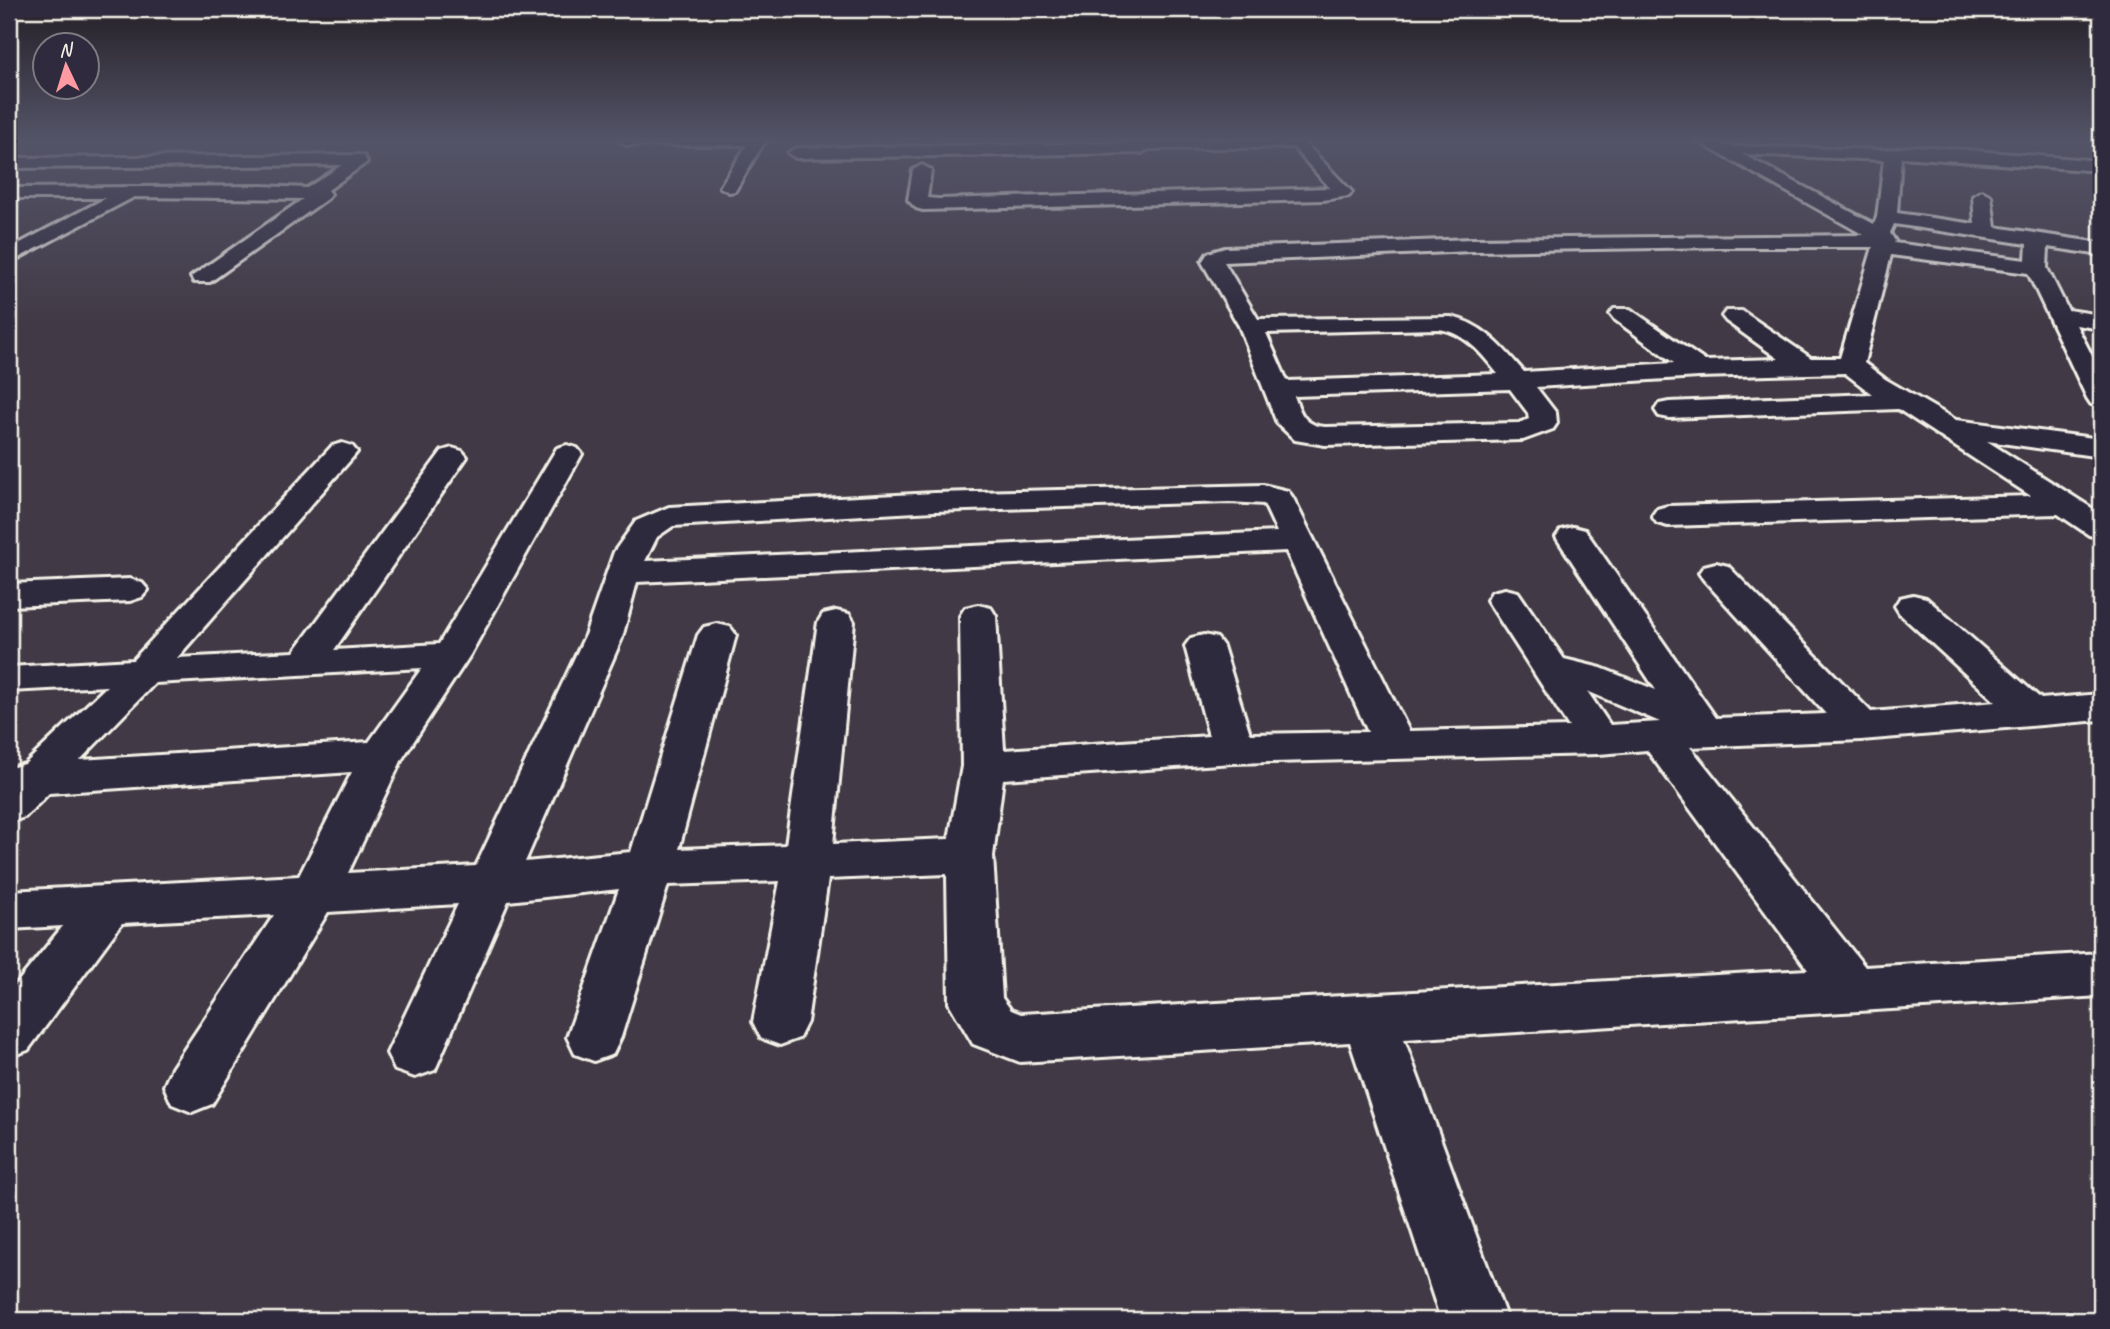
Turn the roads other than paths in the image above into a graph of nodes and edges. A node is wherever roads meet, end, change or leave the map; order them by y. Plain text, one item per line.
1 (112, 202) edge
2 (310, 202) edge
3 (920, 202) edge
4 (1039, 202) edge
5 (1822, 202) edge
6 (1889, 202) edge
7 (1983, 202) edge
8 (1846, 215) junction
9 (1807, 216) dead end
10 (1986, 232) junction
11 (1883, 235) junction
12 (2038, 239) junction
13 (2101, 249) edge
14 (9, 257) edge
15 (2036, 268) junction
16 (202, 277) dead end
17 (1622, 314) dead end
18 (2058, 315) junction
19 (1734, 316) dead end
20 (2101, 322) edge
21 (1251, 326) junction
22 (1293, 362) dead end
23 (1376, 362) dead end
24 (1265, 363) junction
25 (1851, 365) junction
26 (1805, 366) junction
27 (1699, 369) junction
28 (1509, 370) junction
29 (1276, 389) junction
30 (2101, 398) edge
31 (1905, 401) junction
32 (1669, 410) dead end
33 (1947, 426) junction
34 (2101, 448) edge
35 (342, 453) dead end
36 (567, 454) dead end
37 (452, 457) dead end
38 (2066, 504) junction
39 (1668, 516) dead end
40 (2101, 528) edge
41 (1573, 537) dead end
42 (1297, 541) junction
43 (624, 572) junction
44 (1716, 573) dead end
45 (130, 590) dead end
46 (9, 595) edge
47 (1505, 600) dead end
48 (1913, 606) dead end
49 (978, 616) dead end
50 (836, 622) dead end
51 (717, 635) dead end
52 (1204, 646) dead end
53 (451, 655) junction
54 (306, 662) junction
55 (1551, 668) junction
56 (144, 673) junction
57 (9, 679) edge
58 (2101, 707) edge
59 (2032, 713) junction
60 (1861, 726) junction
61 (1687, 730) junction
62 (1599, 740) junction
63 (1396, 747) junction
64 (1233, 749) junction
65 (382, 756) junction
66 (983, 766) junction
67 (17, 788) edge
68 (970, 856) junction
69 (807, 864) junction
70 (650, 867) junction
71 (492, 884) junction
72 (314, 893) junction
73 (108, 905) junction
74 (9, 910) edge
75 (2101, 975) edge
76 (1853, 990) junction
77 (1370, 1020) junction
78 (780, 1022) dead end
79 (9, 1032) edge
80 (594, 1037) dead end
81 (415, 1053) dead end
82 (192, 1086) dead end
83 (1474, 1320) edge

1 - 14 street
2 - 16 street
3 - 4 street
5 - 8 street
6 - 11 street
7 - 10 street
8 - 9 street
8 - 11 street
10 - 11 street
10 - 12 street
11 - 15 street
11 - 21 street
11 - 25 street
12 - 13 street
12 - 15 street
15 - 18 street
17 - 27 street
18 - 20 street
18 - 30 street
19 - 26 street
21 - 24 street
21 - 28 street
22 - 24 street
23 - 28 street
24 - 29 street
25 - 26 street
25 - 31 street
26 - 27 street
27 - 28 street
28 - 29 street
28 - 29 street
31 - 32 street
31 - 33 street
33 - 34 street
33 - 38 street
35 - 56 street
36 - 53 street
37 - 54 street
38 - 39 street
38 - 40 street
41 - 61 street
42 - 43 street
42 - 43 street
42 - 63 street
43 - 71 street
44 - 60 street
45 - 46 street
47 - 55 street
48 - 59 street
49 - 66 street
50 - 69 street
51 - 70 street
52 - 64 street
53 - 54 street
53 - 65 street
54 - 56 street
55 - 61 street
55 - 62 street
56 - 57 street
56 - 67 street
58 - 59 street
59 - 60 street
60 - 61 street
61 - 62 street
61 - 76 street
62 - 63 street
63 - 64 street
64 - 66 street
65 - 67 street
65 - 72 street
66 - 68 street
68 - 69 street
68 - 77 street
69 - 70 street
69 - 78 street
70 - 71 street
70 - 80 street
71 - 72 street
71 - 81 street
72 - 73 street
72 - 82 street
73 - 74 street
73 - 79 street
75 - 76 street
76 - 77 street
77 - 83 street

